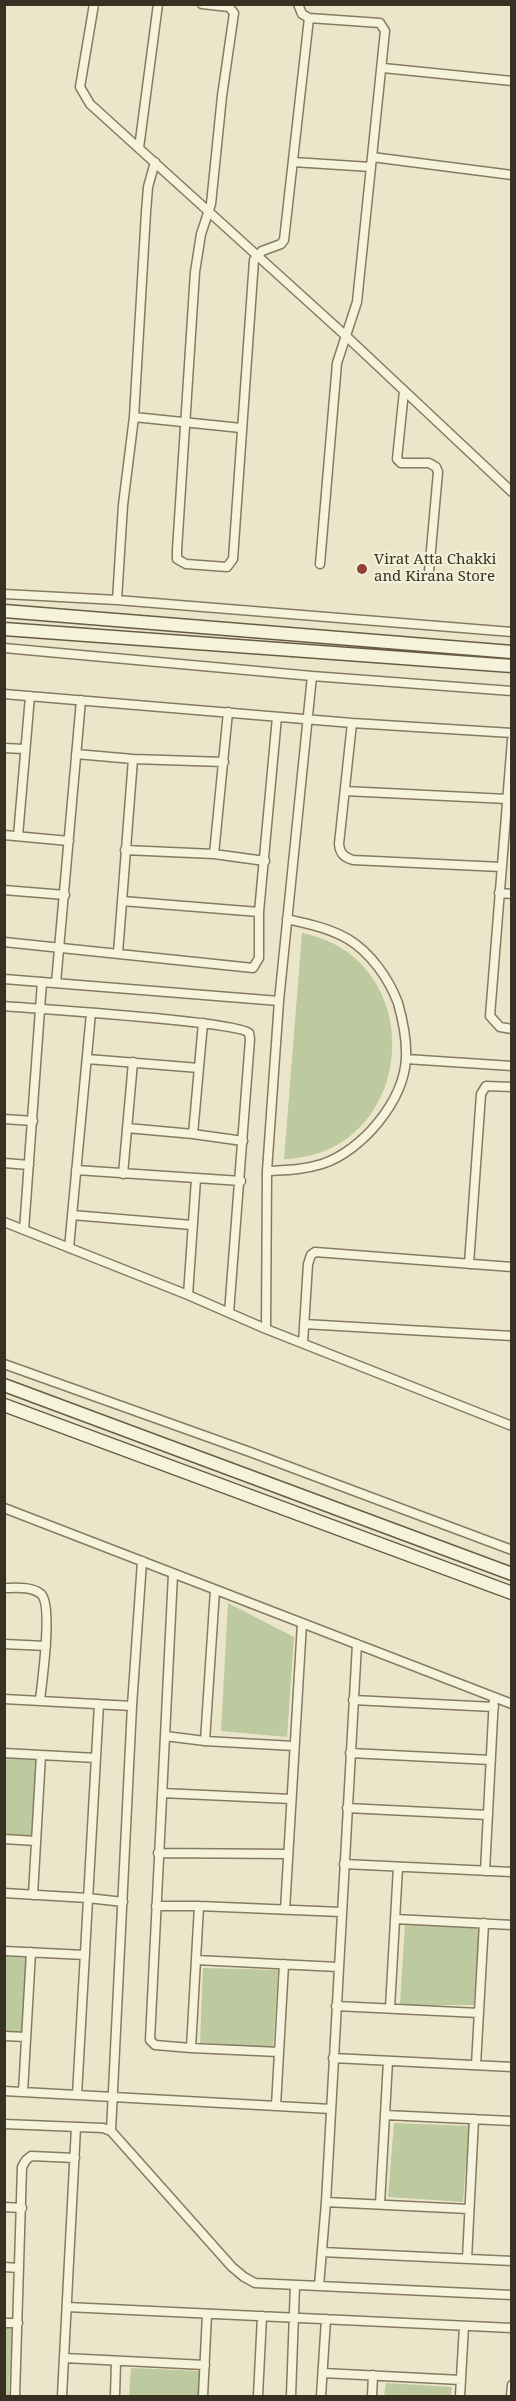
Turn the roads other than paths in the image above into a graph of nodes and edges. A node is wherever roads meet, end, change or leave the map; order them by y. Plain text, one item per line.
1 (94, 4) edge
2 (158, 4) edge
3 (202, 4) edge
4 (298, 4) edge
5 (309, 18) junction
6 (383, 68) junction
7 (512, 81) edge
8 (140, 148) junction
9 (155, 162) junction
10 (293, 162) junction
11 (371, 162) junction
12 (512, 175) edge
13 (209, 212) junction
14 (257, 255) junction
15 (346, 336) junction
16 (404, 391) junction
17 (134, 417) junction
18 (185, 422) junction
19 (241, 428) junction
20 (512, 492) edge
21 (320, 564) dead end
22 (429, 572) dead end
23 (4, 594) edge
24 (117, 600) junction
25 (4, 611) edge
26 (4, 629) edge
27 (512, 632) edge
28 (4, 648) edge
29 (512, 652) edge
30 (512, 666) edge
31 (312, 676) junction
32 (512, 691) edge
33 (4, 694) edge
34 (30, 696) junction
35 (81, 700) junction
36 (228, 712) junction
37 (277, 717) junction
38 (306, 719) junction
39 (352, 723) junction
40 (512, 733) edge
41 (512, 740) edge
42 (4, 748) edge
43 (25, 749) junction
44 (76, 754) junction
45 (133, 759) junction
46 (224, 762) junction
47 (345, 791) junction
48 (507, 800) junction
49 (4, 835) edge
50 (18, 836) junction
51 (69, 841) junction
52 (125, 850) junction
53 (214, 854) junction
54 (265, 861) junction
55 (501, 867) junction
56 (4, 890) edge
57 (499, 894) junction
58 (512, 894) edge
59 (64, 895) junction
60 (122, 901) junction
61 (259, 912) junction
62 (288, 919) junction
63 (4, 942) edge
64 (60, 947) junction
65 (118, 953) junction
66 (4, 979) edge
67 (42, 982) junction
68 (56, 983) junction
69 (279, 1001) junction
70 (4, 1006) edge
71 (42, 1009) junction
72 (91, 1013) junction
73 (203, 1023) junction
74 (512, 1029) edge
75 (87, 1059) junction
76 (406, 1059) junction
77 (133, 1062) junction
78 (512, 1066) edge
79 (199, 1068) junction
80 (512, 1087) edge
81 (4, 1119) edge
82 (33, 1121) junction
83 (127, 1128) junction
84 (193, 1134) junction
85 (243, 1141) junction
86 (4, 1163) edge
87 (29, 1165) junction
88 (76, 1170) junction
89 (267, 1171) junction
90 (123, 1174) junction
91 (196, 1179) junction
92 (240, 1181) junction
93 (72, 1215) junction
94 (4, 1222) edge
95 (192, 1225) junction
96 (24, 1230) junction
97 (69, 1248) junction
98 (469, 1264) junction
99 (512, 1267) edge
100 (188, 1295) junction
101 (229, 1313) junction
102 (304, 1324) junction
103 (266, 1329) junction
104 (512, 1336) edge
105 (303, 1343) junction
106 (4, 1364) edge
107 (4, 1385) edge
108 (4, 1405) edge
109 (512, 1426) edge
110 (4, 1508) edge
111 (512, 1550) edge
112 (142, 1561) junction
113 (172, 1574) junction
114 (512, 1574) edge
115 (4, 1587) edge
116 (215, 1590) junction
117 (512, 1593) edge
118 (302, 1623) junction
119 (4, 1644) edge
120 (357, 1644) junction
121 (46, 1646) junction
122 (4, 1699) edge
123 (40, 1700) junction
124 (353, 1700) junction
125 (494, 1702) junction
126 (99, 1704) junction
127 (512, 1704) edge
128 (132, 1706) junction
129 (165, 1736) junction
130 (205, 1741) junction
131 (294, 1746) junction
132 (4, 1753) edge
133 (350, 1753) junction
134 (41, 1755) junction
135 (96, 1758) junction
136 (491, 1760) junction
137 (162, 1793) junction
138 (291, 1799) junction
139 (347, 1808) junction
140 (488, 1815) junction
141 (4, 1839) edge
142 (36, 1840) junction
143 (158, 1853) junction
144 (288, 1854) junction
145 (344, 1864) junction
146 (398, 1867) junction
147 (485, 1871) junction
148 (512, 1872) edge
149 (4, 1893) edge
150 (33, 1895) junction
151 (88, 1898) junction
152 (123, 1902) junction
153 (156, 1906) junction
154 (199, 1906) junction
155 (285, 1910) junction
156 (341, 1912) junction
157 (395, 1919) junction
158 (484, 1923) junction
159 (512, 1924) edge
160 (4, 1951) edge
161 (31, 1952) junction
162 (85, 1955) junction
163 (196, 1960) junction
164 (284, 1964) junction
165 (339, 1967) junction
166 (336, 2006) junction
167 (390, 2008) junction
168 (479, 2013) junction
169 (4, 2036) edge
170 (26, 2037) junction
171 (191, 2048) junction
172 (279, 2052) junction
173 (333, 2058) junction
174 (388, 2061) junction
175 (476, 2065) junction
176 (512, 2067) edge
177 (4, 2091) edge
178 (23, 2091) junction
179 (77, 2094) junction
180 (111, 2098) junction
181 (276, 2106) junction
182 (331, 2109) junction
183 (385, 2115) junction
184 (474, 2119) junction
185 (512, 2121) edge
186 (4, 2124) edge
187 (76, 2127) junction
188 (111, 2131) junction
189 (75, 2158) junction
190 (326, 2202) junction
191 (380, 2204) junction
192 (4, 2207) edge
193 (22, 2208) junction
194 (469, 2209) junction
195 (322, 2252) junction
196 (467, 2259) junction
197 (512, 2261) edge
198 (4, 2267) edge
199 (19, 2268) junction
200 (295, 2285) junction
201 (319, 2286) junction
202 (512, 2295) edge
203 (67, 2307) junction
204 (207, 2314) junction
205 (262, 2316) junction
206 (293, 2318) junction
207 (326, 2319) junction
208 (4, 2323) edge
209 (18, 2323) junction
210 (464, 2326) junction
211 (512, 2328) edge
212 (64, 2358) junction
213 (116, 2361) junction
214 (205, 2365) junction
215 (323, 2373) junction
216 (373, 2375) junction
217 (461, 2380) junction
218 (512, 2385) edge
219 (15, 2397) edge
220 (62, 2397) edge
221 (115, 2397) edge
222 (203, 2397) edge
223 (258, 2397) edge
224 (291, 2397) edge
225 (321, 2397) edge
226 (372, 2397) edge
227 (460, 2397) edge
228 (511, 2397) edge

1 - 8 street
2 - 8 street
3 - 13 street
4 - 5 street
5 - 6 street
5 - 10 street
6 - 7 street
6 - 11 street
8 - 9 street
9 - 13 street
9 - 17 street
10 - 11 street
10 - 14 street
11 - 12 street
11 - 15 street
13 - 14 street
13 - 18 street
14 - 15 street
14 - 19 street
15 - 16 street
15 - 21 street
16 - 20 street
16 - 22 street
17 - 18 street
17 - 24 street
18 - 19 street
18 - 19 street
23 - 24 street
24 - 27 street
25 - 29 street
26 - 30 street
28 - 31 street
31 - 32 street
31 - 38 street
33 - 34 street
34 - 35 street
34 - 43 street
35 - 36 street
35 - 44 street
36 - 37 street
36 - 46 street
37 - 38 street
37 - 54 street
38 - 39 street
38 - 62 street
39 - 40 street
39 - 47 street
41 - 48 street
42 - 43 street
43 - 50 street
44 - 45 street
44 - 51 street
45 - 46 street
45 - 52 street
46 - 53 street
47 - 48 street
47 - 55 street
48 - 55 street
49 - 50 street
50 - 51 street
51 - 59 street
52 - 53 street
52 - 60 street
53 - 54 street
54 - 61 street
55 - 57 street
56 - 59 street
57 - 58 street
57 - 74 street
59 - 64 street
60 - 61 street
60 - 65 street
61 - 65 street
62 - 69 street
62 - 76 street
63 - 64 street
64 - 65 street
64 - 68 street
66 - 67 street
67 - 68 street
67 - 71 street
68 - 69 street
69 - 89 street
70 - 71 street
71 - 72 street
71 - 82 street
72 - 73 street
72 - 75 street
73 - 79 street
73 - 85 street
75 - 77 street
75 - 88 street
76 - 78 street
76 - 89 street
77 - 79 street
77 - 83 street
79 - 84 street
80 - 98 street
81 - 82 street
82 - 87 street
83 - 84 street
83 - 90 street
84 - 85 street
85 - 92 street
86 - 87 street
87 - 96 street
88 - 90 street
88 - 93 street
89 - 103 street
90 - 91 street
91 - 92 street
91 - 95 street
92 - 101 street
93 - 95 street
93 - 97 street
94 - 96 street
95 - 100 street
96 - 97 street
97 - 100 street
98 - 99 street
98 - 102 street
100 - 101 street
101 - 103 street
102 - 104 street
102 - 105 street
103 - 105 street
105 - 109 street
106 - 111 street
107 - 114 street
108 - 117 street
110 - 112 street
112 - 113 street
112 - 128 street
113 - 116 street
113 - 129 street
115 - 121 street
116 - 118 street
116 - 130 street
118 - 120 street
118 - 131 street
119 - 121 street
120 - 124 street
120 - 125 street
121 - 123 street
122 - 123 street
123 - 126 street
124 - 125 street
124 - 133 street
125 - 127 street
125 - 136 street
126 - 128 street
126 - 135 street
128 - 152 street
129 - 130 street
129 - 137 street
130 - 131 street
131 - 138 street
132 - 134 street
133 - 136 street
133 - 139 street
134 - 135 street
134 - 142 street
135 - 151 street
136 - 140 street
137 - 138 street
137 - 143 street
138 - 144 street
139 - 140 street
139 - 145 street
140 - 147 street
141 - 142 street
142 - 150 street
143 - 144 street
143 - 153 street
144 - 155 street
145 - 146 street
145 - 156 street
146 - 147 street
146 - 157 street
147 - 148 street
149 - 150 street
150 - 151 street
151 - 152 street
151 - 162 street
152 - 180 street
153 - 154 street
153 - 171 street
154 - 155 street
154 - 163 street
155 - 156 street
156 - 165 street
157 - 158 street
157 - 167 street
158 - 159 street
158 - 168 street
160 - 161 street
161 - 162 street
161 - 170 street
162 - 179 street
163 - 164 street
163 - 171 street
164 - 165 street
164 - 172 street
165 - 166 street
166 - 167 street
166 - 173 street
167 - 168 street
168 - 175 street
169 - 170 street
170 - 178 street
171 - 172 street
172 - 181 street
173 - 174 street
173 - 182 street
174 - 175 street
174 - 183 street
175 - 176 street
177 - 178 street
178 - 179 street
179 - 180 street
180 - 181 street
180 - 188 street
181 - 182 street
182 - 190 street
183 - 184 street
183 - 191 street
184 - 185 street
184 - 194 street
186 - 187 street
187 - 188 street
187 - 189 street
188 - 200 street
189 - 193 street
189 - 203 street
190 - 191 street
190 - 195 street
191 - 194 street
192 - 193 street
193 - 199 street
194 - 196 street
195 - 196 street
195 - 201 street
196 - 197 street
198 - 199 street
199 - 209 street
200 - 201 street
200 - 206 street
201 - 202 street
203 - 204 street
203 - 212 street
204 - 205 street
204 - 214 street
205 - 206 street
205 - 223 street
206 - 207 street
206 - 224 street
207 - 210 street
207 - 215 street
208 - 209 street
209 - 219 street
210 - 211 street
210 - 217 street
212 - 213 street
212 - 220 street
213 - 214 street
213 - 221 street
214 - 222 street
215 - 216 street
215 - 225 street
216 - 217 street
216 - 226 street
217 - 227 street
218 - 228 street

